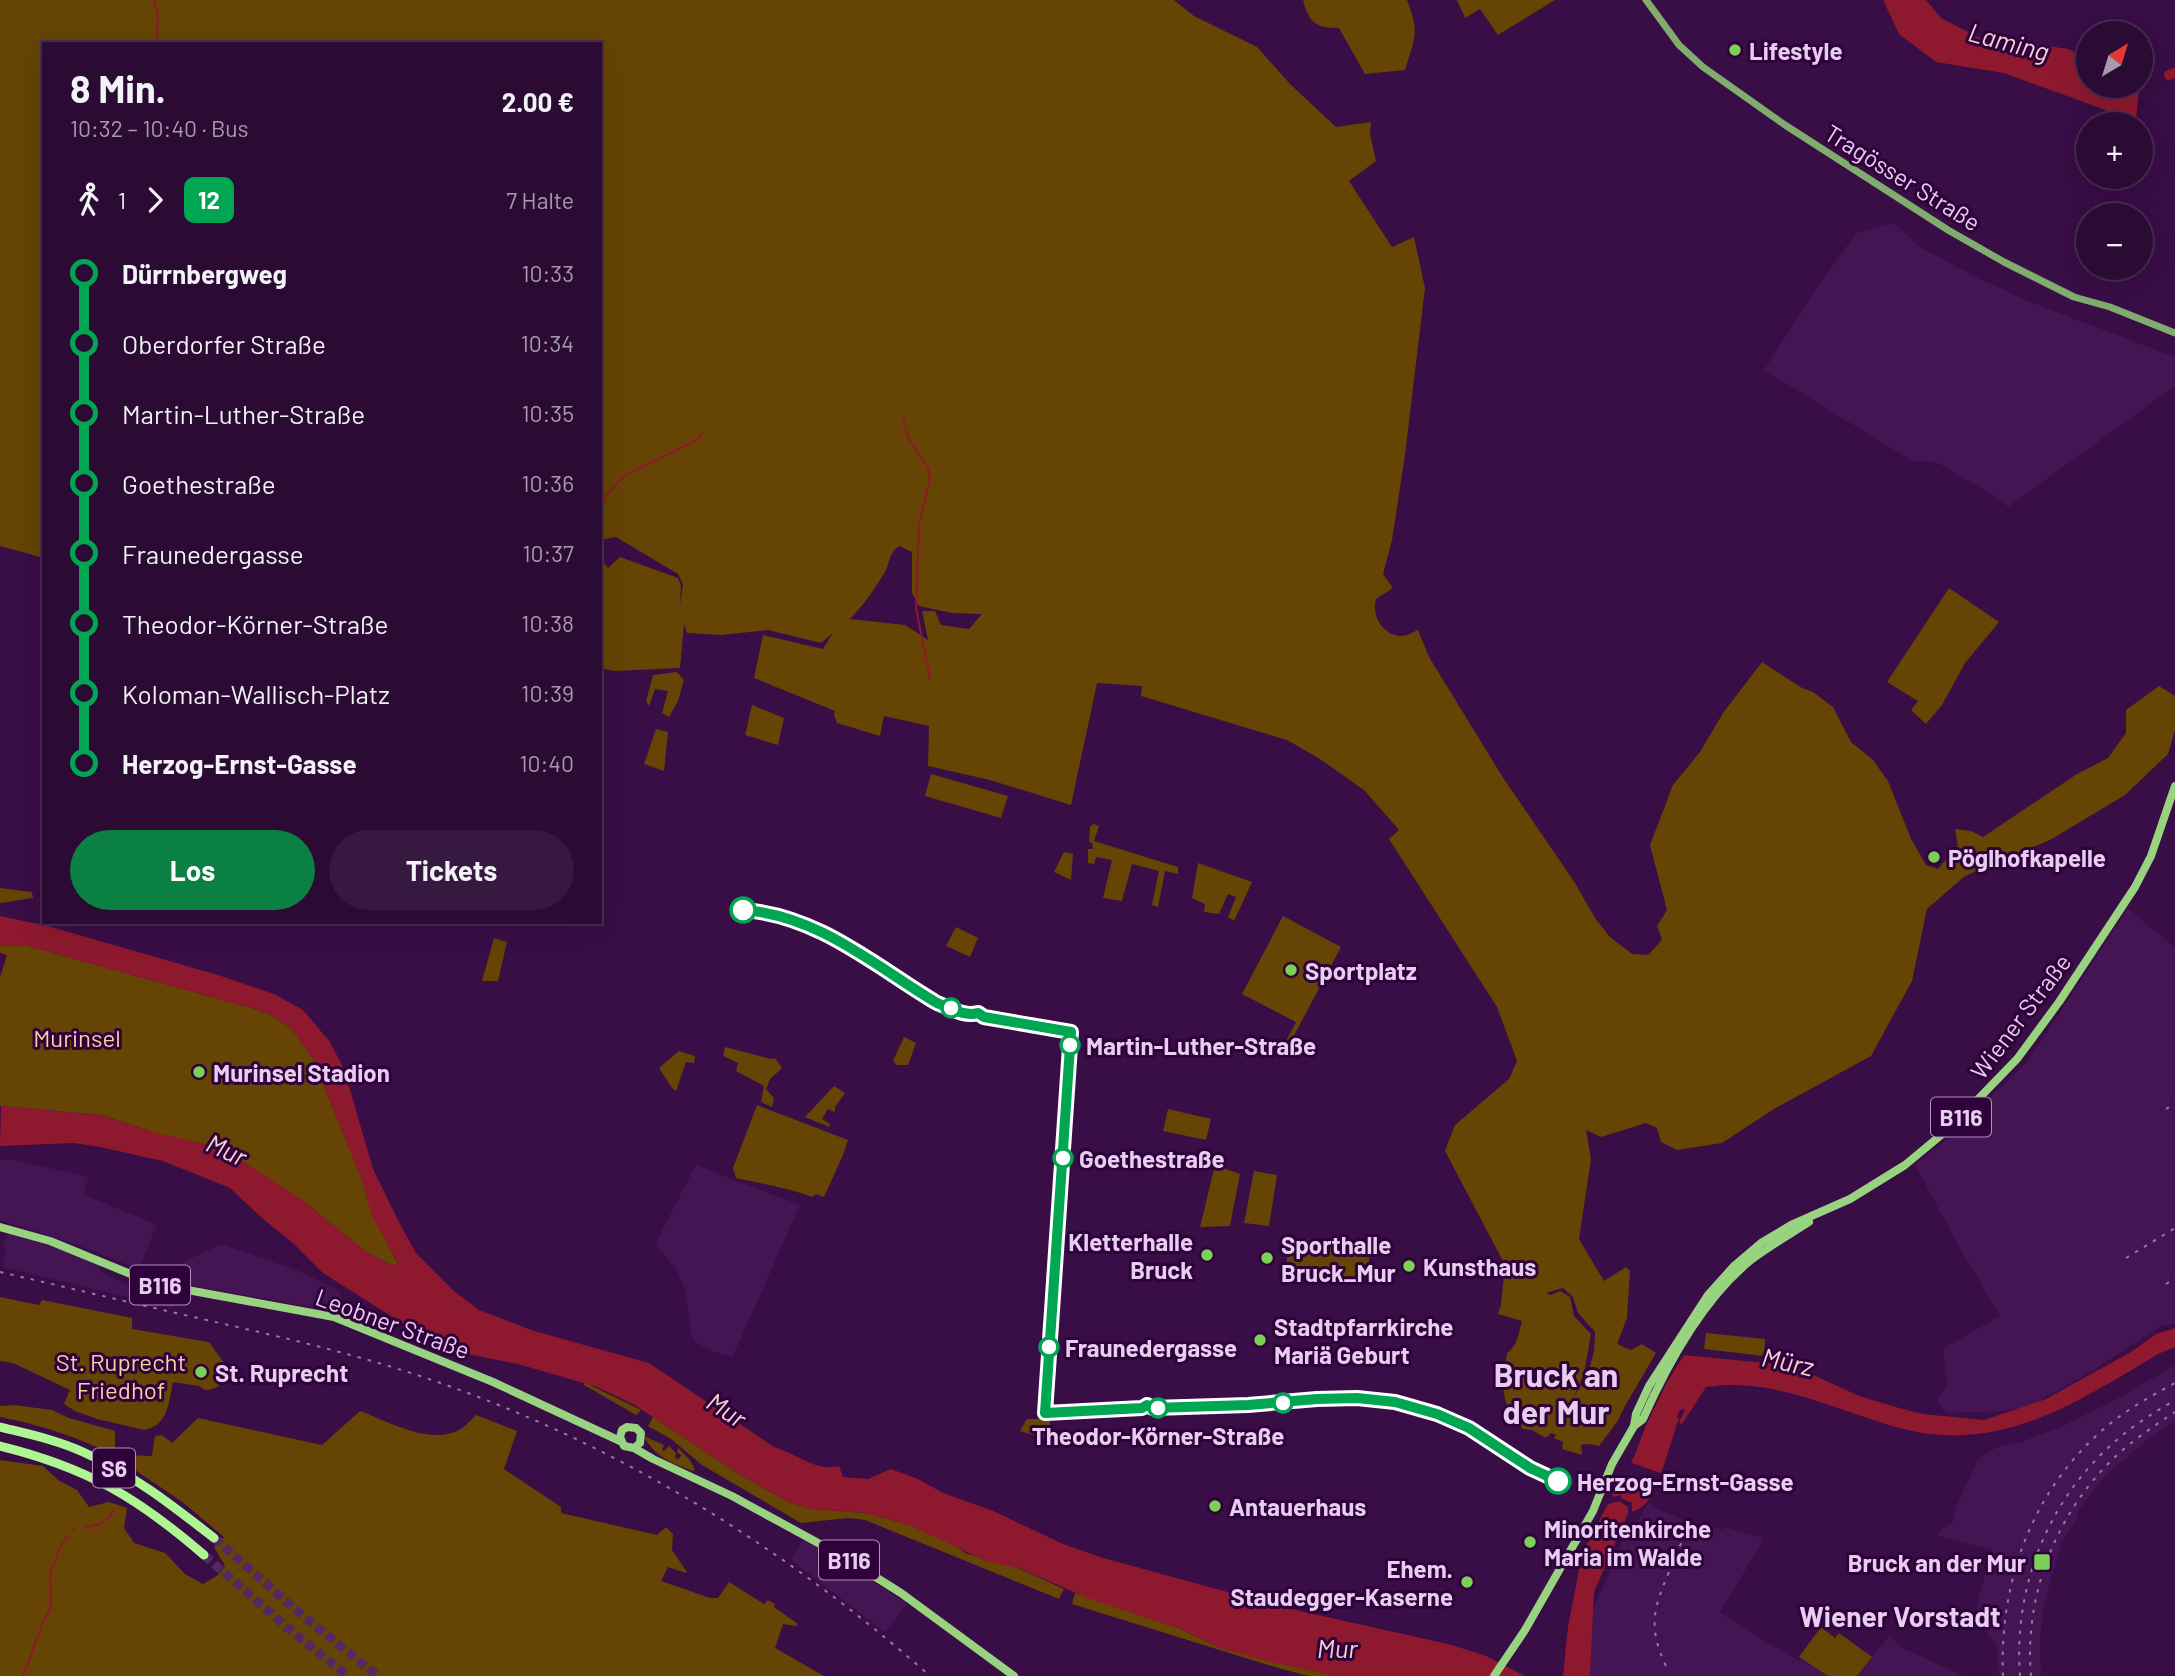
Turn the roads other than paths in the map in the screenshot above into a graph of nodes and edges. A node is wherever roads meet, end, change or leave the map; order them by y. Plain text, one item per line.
1 (1646, 0) edge
2 (2175, 333) edge
3 (2175, 786) edge
4 (0, 1227) edge
5 (0, 1427) edge
6 (622, 1430) junction
7 (604, 1433) junction
8 (641, 1440) junction
9 (620, 1441) junction
10 (0, 1446) edge
11 (635, 1448) junction
12 (670, 1467) junction
13 (214, 1538) tunnel mouth
14 (204, 1555) tunnel mouth
15 (1014, 1676) edge
16 (1494, 1676) edge

1 - 2 main road, Tragösser Straße
3 - 16 main road, Wiener Straße / B116
4 - 7 main road, Leobner Straße / B116
5 - 13 highway, S6
6 - 7 main road
6 - 8 main road
6 - 9 main road
7 - 9 main road, Leobner Straße
8 - 11 main road
8 - 12 main road, B116
9 - 11 main road
10 - 14 highway, S6
11 - 12 main road, B116
12 - 15 main road, B116

